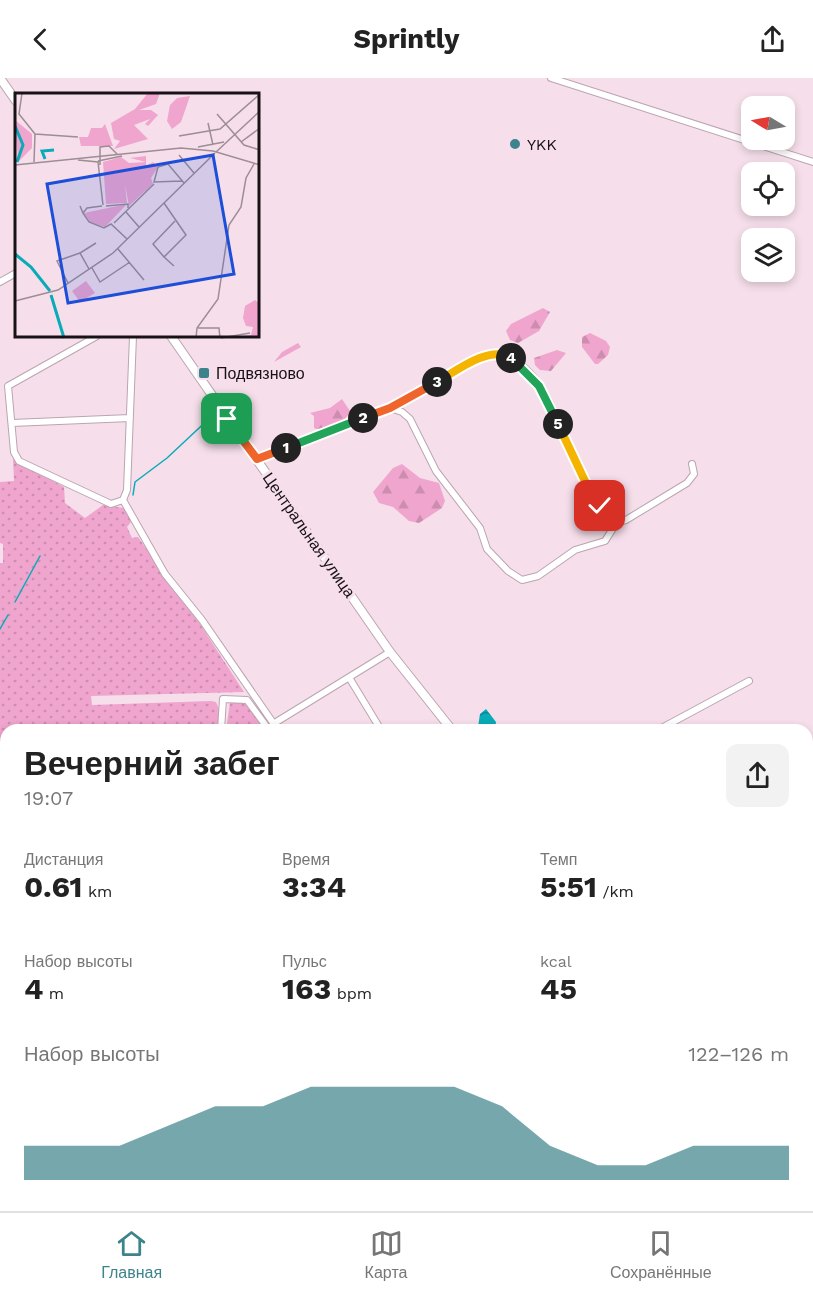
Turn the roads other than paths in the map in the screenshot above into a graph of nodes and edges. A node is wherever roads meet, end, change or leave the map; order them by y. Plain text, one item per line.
1 (0, 78) edge
2 (551, 78) edge
3 (15, 100) edge
4 (813, 162) edge
5 (15, 274) edge
6 (0, 282) edge
7 (93, 338) edge
8 (133, 338) edge
9 (172, 338) edge
10 (390, 408) junction
11 (130, 418) junction
12 (12, 423) junction
13 (257, 459) junction
14 (692, 464) dead end
15 (123, 500) junction
16 (617, 522) junction
17 (390, 652) junction
18 (350, 679) junction
19 (748, 681) dead end
20 (221, 724) edge
21 (264, 724) edge
22 (273, 724) joint
23 (377, 724) edge
24 (447, 724) edge
25 (669, 724) edge

1 - 3 main road
2 - 4 street
5 - 6 street
7 - 12 street
8 - 11 street
9 - 13 main road, Центральная улица
10 - 13 street
10 - 16 street
10 - 16 street
11 - 12 street
11 - 15 street
12 - 15 street
13 - 17 main road, Центральная улица
14 - 16 street
15 - 22 street
17 - 18 street
17 - 24 main road, Центральная улица
18 - 22 street
18 - 23 street
19 - 25 street
20 - 21 street

